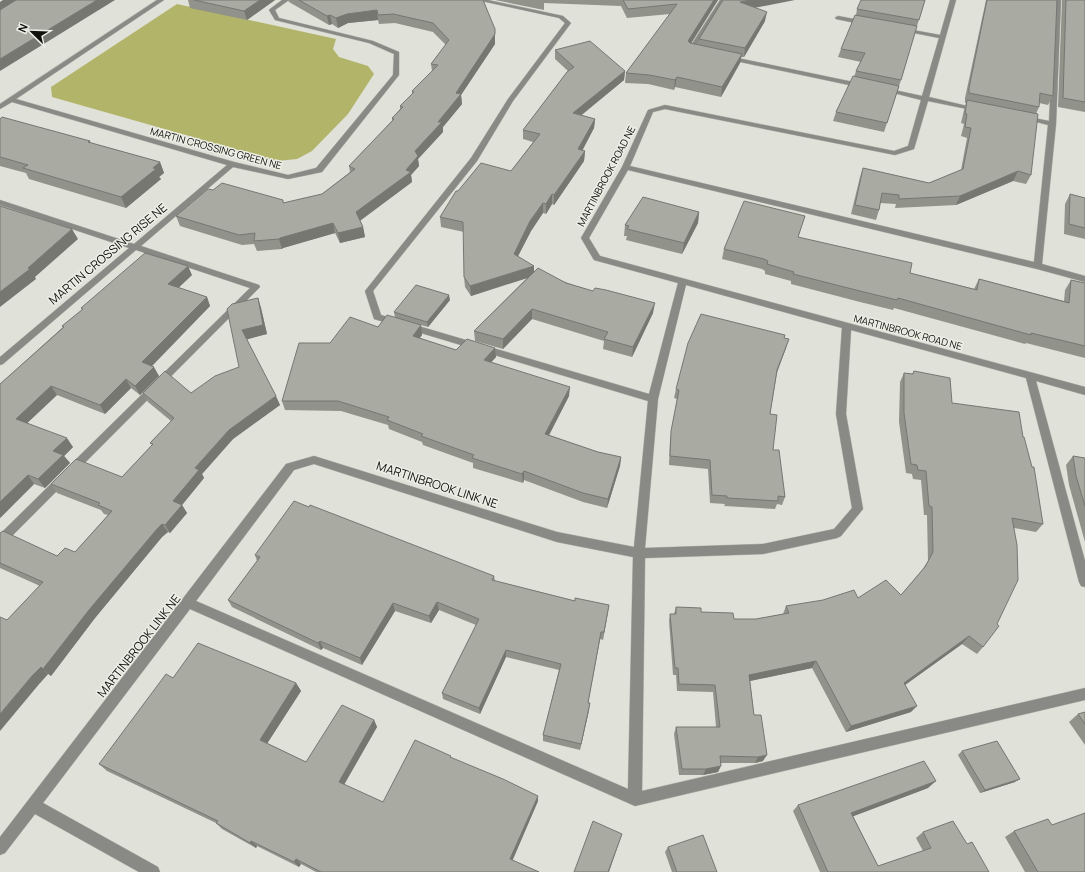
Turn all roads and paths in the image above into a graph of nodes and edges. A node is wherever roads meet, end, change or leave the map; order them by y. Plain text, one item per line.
1 (161, 0) edge
2 (286, 0) edge
3 (480, 0) edge
4 (723, 0) edge
5 (953, 0) edge
6 (1058, 0) edge
7 (838, 18) dead end
8 (875, 25) edge
9 (897, 29) edge
10 (942, 37) junction
11 (706, 54) edge
12 (722, 57) edge
13 (870, 87) edge
14 (878, 89) edge
15 (924, 98) junction
16 (11, 100) junction
17 (0, 107) edge
18 (985, 110) edge
19 (1015, 116) edge
20 (1052, 124) junction
21 (232, 164) junction
22 (626, 167) junction
23 (2, 206) edge
24 (136, 248) junction
25 (1038, 266) junction
26 (1085, 279) edge
27 (683, 282) junction
28 (847, 326) junction
29 (0, 362) edge
30 (1030, 376) junction
31 (1085, 391) edge
32 (653, 399) junction
33 (0, 541) edge
34 (639, 552) junction
35 (1085, 582) edge
36 (188, 603) junction
37 (1085, 694) edge
38 (635, 799) junction
39 (32, 805) junction
40 (0, 848) edge
41 (153, 872) edge

1 - 16 street
2 - 21 street, MARTIN CROSSING GREEN NE
3 - 32 street
4 - 11 street
5 - 10 street, MARTINBROOK ROAD NE
6 - 20 street
7 - 8 street
9 - 10 street
10 - 15 street, MARTINBROOK ROAD NE
12 - 13 street
14 - 15 street
15 - 18 street
15 - 22 street, MARTINBROOK ROAD NE
16 - 17 street
16 - 21 street, MARTIN CROSSING GREEN NE
19 - 20 street
20 - 25 street
21 - 24 street, MARTIN CROSSING RISE NE
22 - 25 street
22 - 27 street, MARTINBROOK ROAD NE
23 - 24 street
24 - 29 street, MARTIN CROSSING RISE NE
24 - 33 street
25 - 26 street
27 - 28 street, MARTINBROOK ROAD NE
27 - 32 street
28 - 30 street, MARTINBROOK ROAD NE
28 - 34 street, MARTINBROOK LINK NE
30 - 31 street, MARTINBROOK ROAD NE
30 - 35 street
32 - 34 street
34 - 36 street, MARTINBROOK LINK NE
34 - 38 street
36 - 38 street
36 - 39 street, MARTINBROOK LINK NE
37 - 38 street
39 - 40 street, MARTINBROOK LINK NE
39 - 41 street

